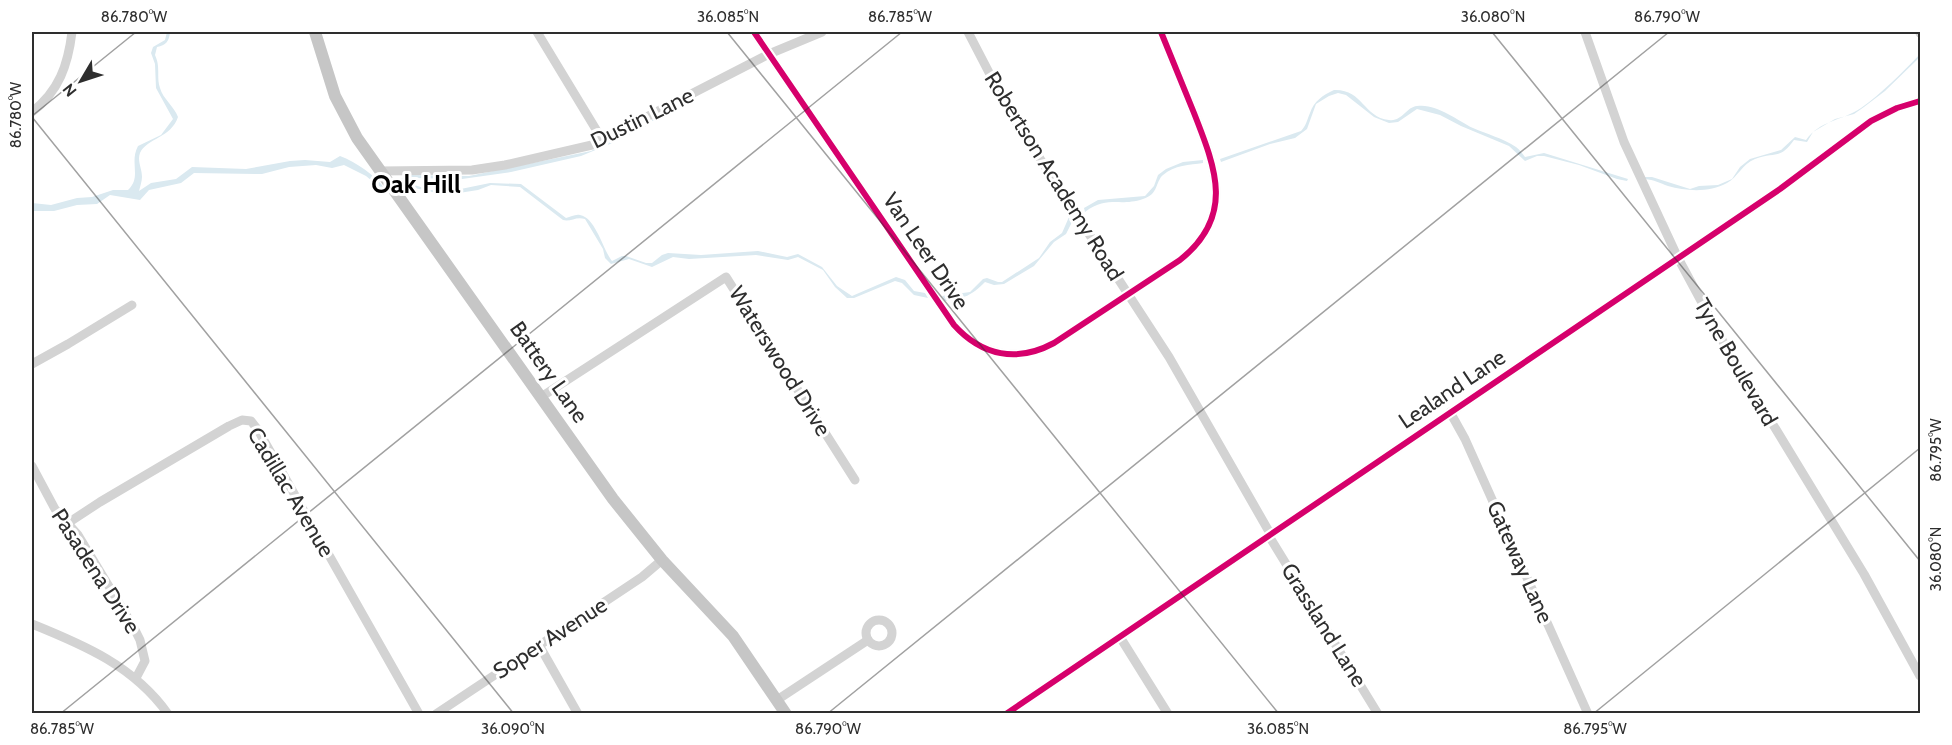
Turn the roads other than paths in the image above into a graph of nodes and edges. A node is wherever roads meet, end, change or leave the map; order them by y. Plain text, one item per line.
1 (72, 32) edge
2 (315, 32) edge
3 (537, 32) edge
4 (754, 32) edge
5 (822, 32) edge
6 (968, 32) edge
7 (1161, 32) edge
8 (1585, 32) edge
9 (769, 54) junction
10 (1920, 101) edge
11 (32, 112) edge
12 (603, 141) junction
13 (380, 171) junction
14 (1678, 258) junction
15 (1129, 294) junction
16 (132, 305) dead end
17 (32, 364) edge
18 (541, 397) junction
19 (1450, 412) junction
20 (32, 466) edge
21 (855, 480) dead end
22 (68, 523) junction
23 (1270, 536) junction
24 (662, 560) junction
25 (32, 624) edge
26 (1120, 637) junction
27 (868, 640) dead end
28 (539, 645) junction
29 (1920, 676) edge
30 (136, 678) junction
31 (777, 700) junction
32 (168, 714) edge
33 (419, 714) edge
34 (436, 714) edge
35 (578, 714) edge
36 (786, 714) edge
37 (1006, 714) edge
38 (1167, 714) edge
39 (1378, 714) edge
40 (1588, 714) edge

1 - 11 street
2 - 13 main road, Battery Lane
3 - 12 street
4 - 9 street, Van Leer Drive
5 - 9 street, Dustin Lane
6 - 15 street, Robertson Academy Road
7 - 15 street, Van Leer Drive
8 - 14 street, Tyne Boulevard
9 - 12 street, Dustin Lane
9 - 15 street, Van Leer Drive
10 - 14 street, Lealand Lane
12 - 13 street, Dustin Lane
13 - 18 main road, Battery Lane
14 - 19 street, Lealand Lane
14 - 29 street, Tyne Boulevard
15 - 23 street, Robertson Academy Road
16 - 17 street
18 - 21 street, Waterswood Drive
18 - 24 main road, Battery Lane
19 - 23 street, Lealand Lane
19 - 40 street, Gateway Lane
20 - 22 street, Pasadena Drive
22 - 30 street, Pasadena Drive
22 - 33 street, Cadillac Avenue
23 - 26 street, Lealand Lane
23 - 39 street, Grassland Lane
24 - 28 street, Soper Avenue
24 - 31 main road, Battery Lane
25 - 30 street
26 - 37 street, Lealand Lane
26 - 38 street
27 - 31 street
28 - 34 street, Soper Avenue
28 - 35 street
30 - 32 street
31 - 36 main road, Battery Lane

